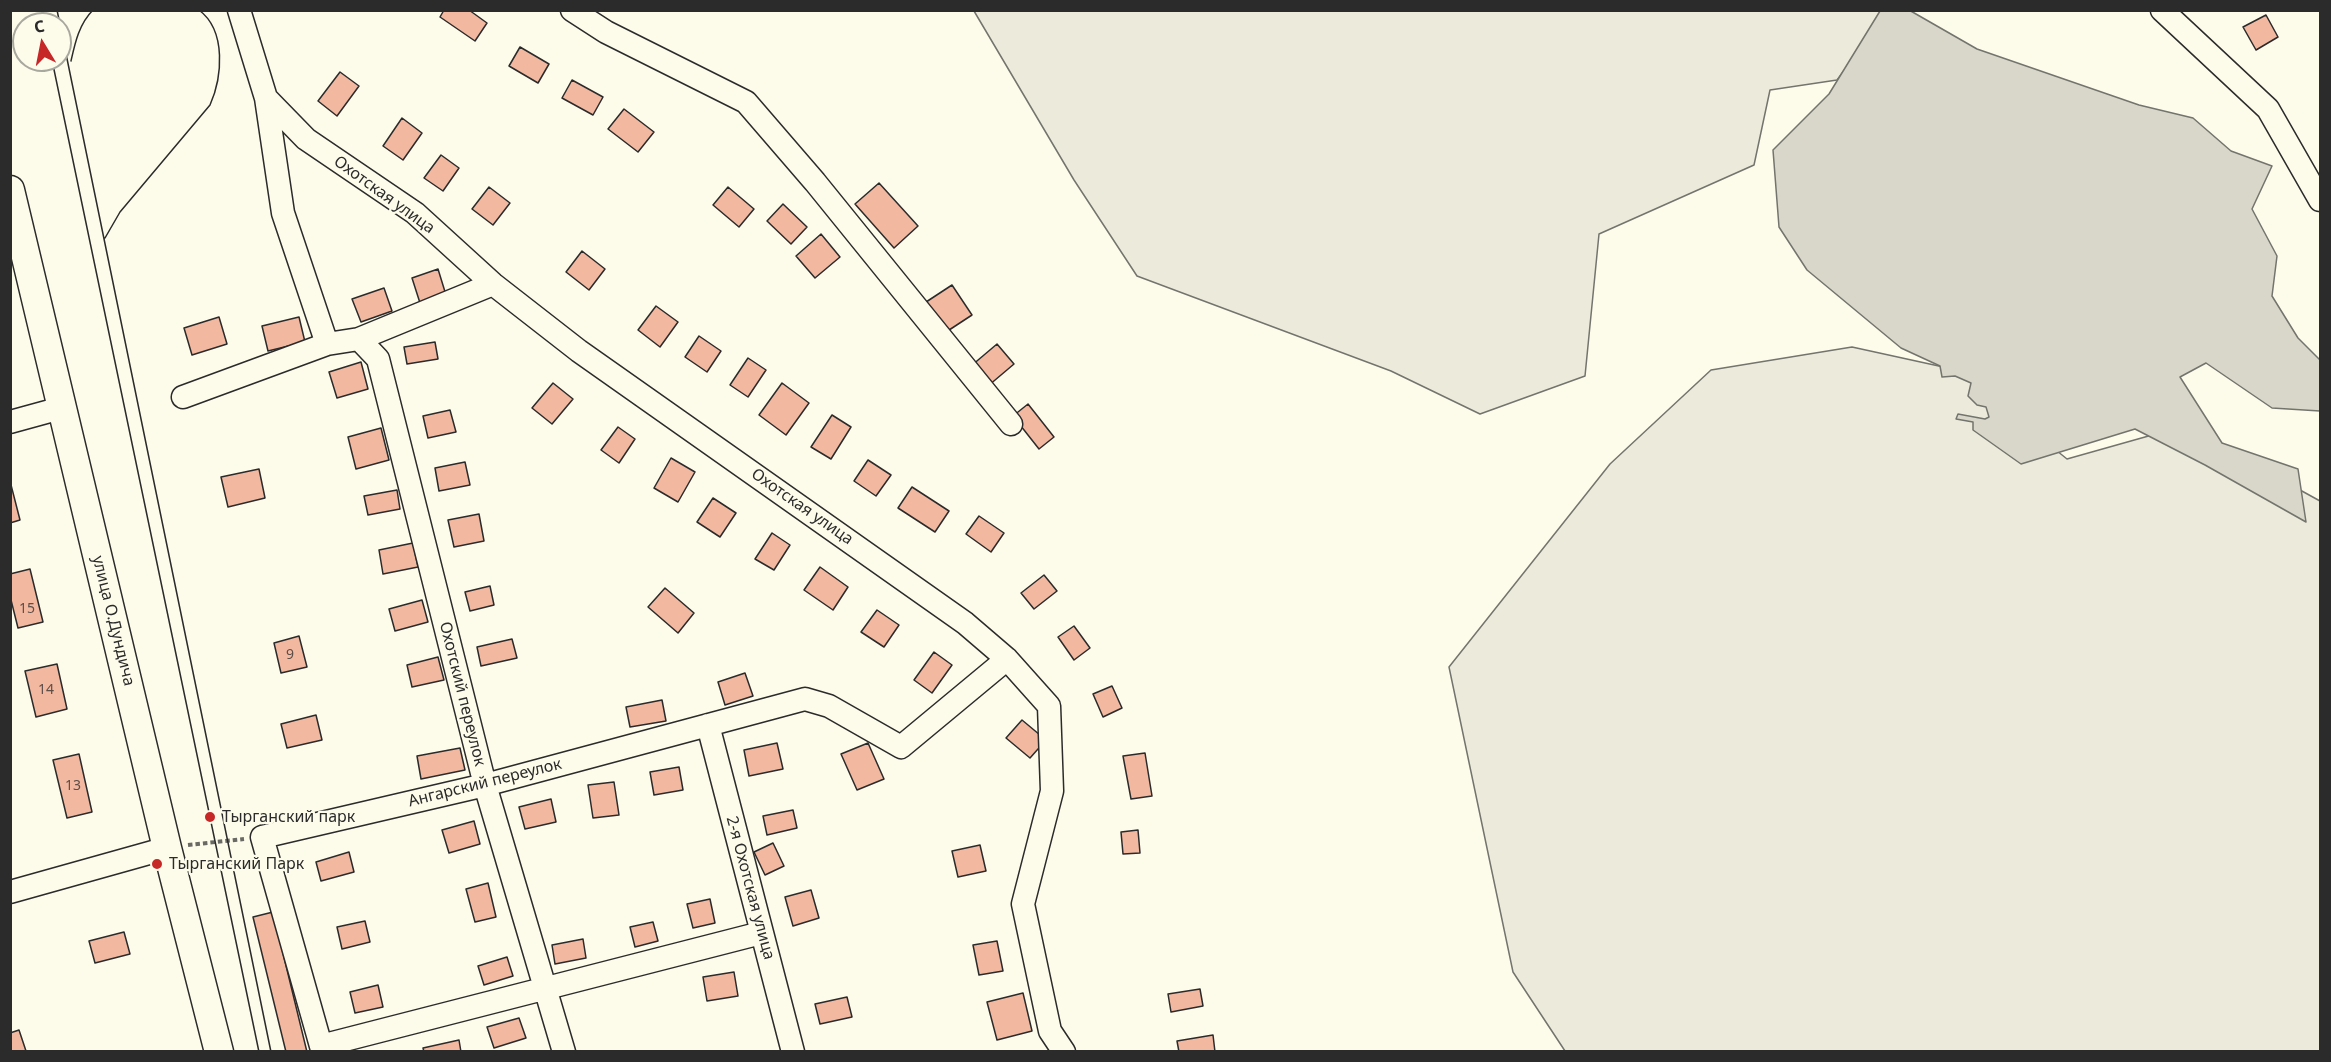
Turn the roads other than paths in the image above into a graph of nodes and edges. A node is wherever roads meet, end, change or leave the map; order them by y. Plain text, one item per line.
1 (239, 10) edge
2 (572, 10) edge
3 (2162, 10) edge
4 (266, 98) junction
5 (10, 190) edge
6 (2320, 201) edge
7 (493, 284) junction
8 (359, 339) junction
9 (327, 344) junction
10 (183, 397) dead end
11 (61, 408) junction
12 (10, 422) edge
13 (1011, 424) dead end
14 (1007, 659) junction
15 (708, 725) junction
16 (485, 785) junction
17 (167, 848) junction
18 (10, 892) edge
19 (761, 933) junction
20 (546, 988) junction
21 (322, 1049) edge
22 (219, 1052) edge
23 (564, 1052) edge
24 (793, 1052) edge
25 (1064, 1052) edge

1 - 4 street
2 - 13 street
3 - 6 street
4 - 7 street, Охотская улица
4 - 9 street
5 - 11 main road, улица О.Дундича
7 - 8 street
7 - 14 street, Охотская улица
8 - 9 street
8 - 16 street, Охотский переулок
9 - 10 street
11 - 12 street
11 - 17 main road, улица О.Дундича
14 - 15 street, Ангарский переулок
14 - 25 street, Охотская улица
15 - 16 street, Ангарский переулок
15 - 19 street, 2-я Охотская улица
16 - 20 street, Охотский переулок
16 - 21 street, Ангарский переулок
17 - 18 street
17 - 22 main road, улица О.Дундича
19 - 20 street
19 - 24 street, 2-я Охотская улица
20 - 21 street
20 - 23 street, Охотский переулок

